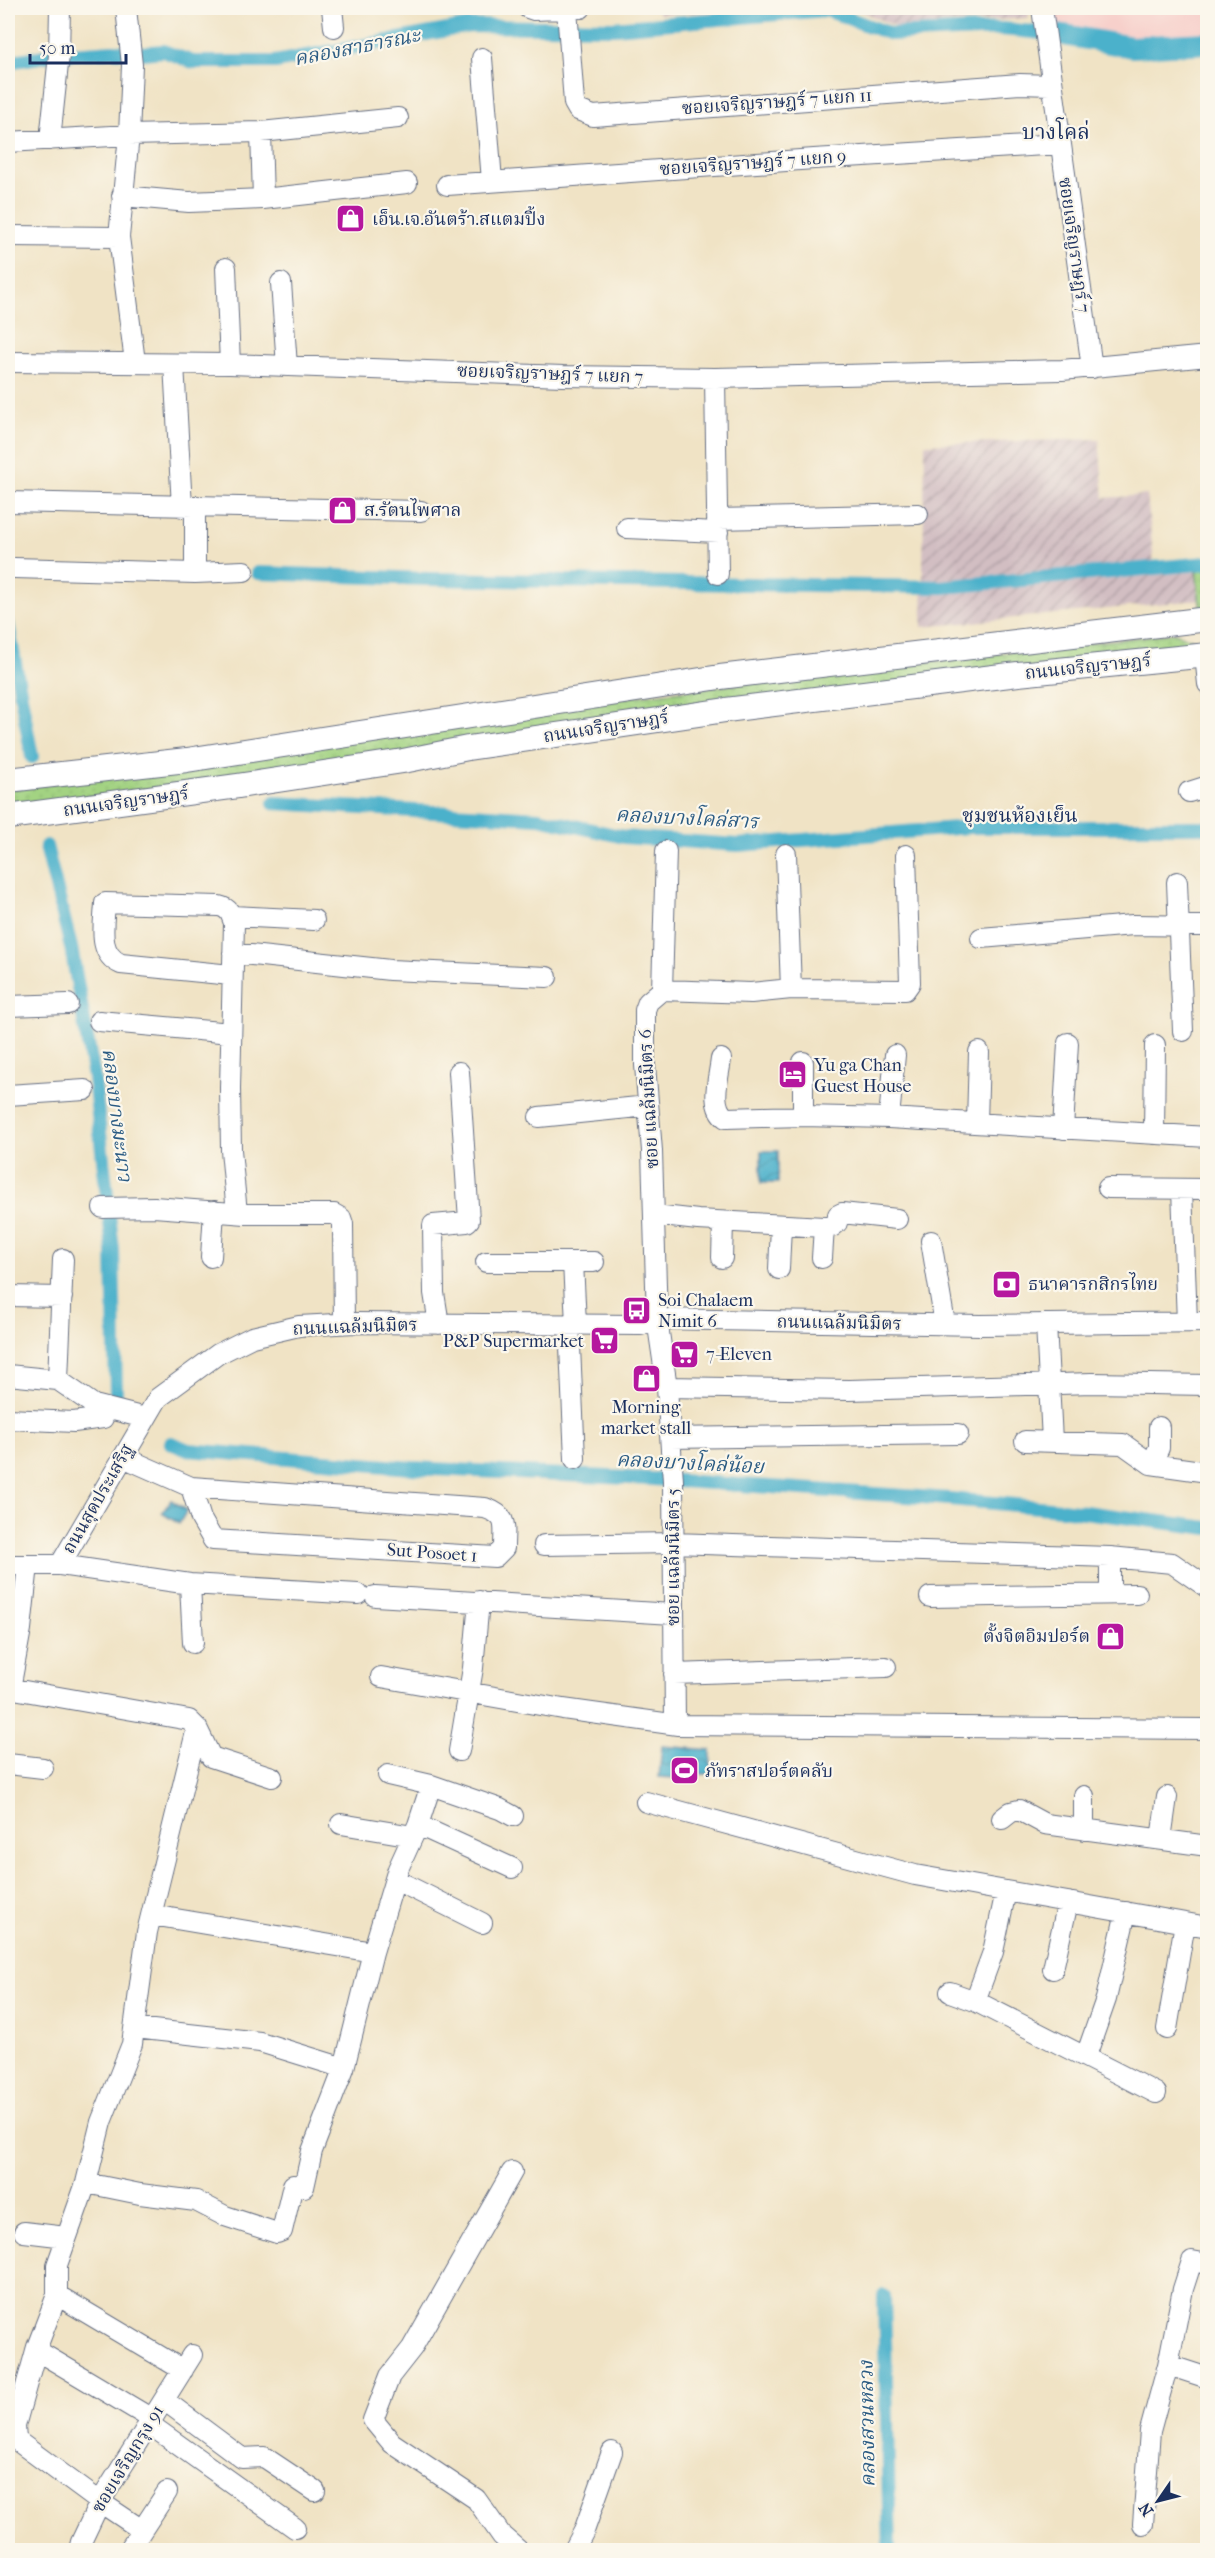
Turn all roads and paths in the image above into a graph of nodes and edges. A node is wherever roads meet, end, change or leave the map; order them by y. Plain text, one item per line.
1 (60, 8) edge
2 (126, 8) edge
3 (528, 8) edge
4 (1042, 8) edge
5 (572, 11) edge
6 (482, 58) dead end
7 (1051, 85) junction
8 (398, 118) dead end
9 (261, 132) junction
10 (129, 135) junction
11 (50, 140) junction
12 (8, 142) edge
13 (1060, 144) junction
14 (492, 181) junction
15 (407, 183) dead end
16 (447, 185) dead end
17 (122, 196) junction
18 (263, 199) junction
19 (8, 236) edge
20 (119, 237) junction
21 (226, 268) dead end
22 (281, 283) dead end
23 (1208, 356) edge
24 (8, 362) edge
25 (135, 362) junction
26 (174, 364) junction
27 (230, 364) junction
28 (287, 366) junction
29 (1092, 368) junction
30 (715, 378) junction
31 (8, 502) edge
32 (189, 507) junction
33 (421, 511) dead end
34 (918, 514) dead end
35 (718, 526) junction
36 (627, 528) dead end
37 (14, 568) dead end
38 (244, 571) dead end
39 (195, 573) junction
40 (718, 574) dead end
41 (1208, 619) edge
42 (1179, 622) junction
43 (1200, 656) edge
44 (1208, 684) edge
45 (8, 780) edge
46 (8, 817) edge
47 (666, 851) dead end
48 (786, 854) dead end
49 (906, 855) dead end
50 (1177, 882) dead end
51 (232, 916) junction
52 (314, 920) dead end
53 (1180, 926) junction
54 (1208, 926) edge
55 (981, 938) dead end
56 (233, 953) junction
57 (231, 975) junction
58 (547, 977) dead end
59 (791, 989) junction
60 (662, 990) junction
61 (68, 1004) dead end
62 (8, 1006) edge
63 (99, 1021) dead end
64 (1183, 1031) dead end
65 (231, 1033) junction
66 (1068, 1043) dead end
67 (1155, 1045) dead end
68 (979, 1052) dead end
69 (895, 1055) dead end
70 (720, 1059) dead end
71 (803, 1062) dead end
72 (459, 1072) dead end
73 (85, 1090) dead end
74 (8, 1095) edge
75 (648, 1106) junction
76 (803, 1116) junction
77 (539, 1117) dead end
78 (890, 1118) junction
79 (977, 1123) junction
80 (1063, 1129) junction
81 (1154, 1134) junction
82 (1208, 1137) edge
83 (1108, 1188) dead end
84 (1182, 1189) junction
85 (1208, 1189) edge
86 (111, 1208) dead end
87 (213, 1211) junction
88 (237, 1213) junction
89 (654, 1215) junction
90 (897, 1219) dead end
91 (723, 1222) junction
92 (781, 1226) junction
93 (824, 1227) junction
94 (931, 1241) dead end
95 (211, 1257) dead end
96 (722, 1258) dead end
97 (822, 1258) dead end
98 (63, 1259) dead end
99 (486, 1262) dead end
100 (573, 1262) junction
101 (594, 1262) dead end
102 (779, 1269) dead end
103 (8, 1296) edge
104 (62, 1297) junction
105 (657, 1319) junction
106 (1187, 1322) junction
107 (1208, 1322) edge
108 (344, 1323) junction
109 (439, 1324) junction
110 (572, 1324) junction
111 (945, 1324) junction
112 (1046, 1324) junction
113 (8, 1375) edge
114 (58, 1380) junction
115 (1048, 1384) junction
116 (1208, 1384) edge
117 (667, 1387) junction
118 (165, 1390) joint
119 (106, 1409) junction
120 (145, 1418) junction
121 (8, 1419) edge
122 (1159, 1427) dead end
123 (958, 1434) dead end
124 (671, 1438) junction
125 (1026, 1441) dead end
126 (1052, 1441) junction
127 (123, 1457) junction
128 (575, 1459) dead end
129 (1150, 1464) junction
130 (1208, 1472) edge
131 (191, 1487) junction
132 (673, 1543) junction
133 (544, 1545) dead end
134 (1110, 1557) junction
135 (8, 1565) edge
136 (28, 1565) junction
137 (60, 1565) junction
138 (190, 1584) junction
139 (1208, 1588) edge
140 (1110, 1593) junction
141 (1137, 1594) dead end
142 (930, 1597) dead end
143 (479, 1601) junction
144 (673, 1614) junction
145 (193, 1643) dead end
146 (886, 1667) dead end
147 (674, 1674) junction
148 (381, 1677) dead end
149 (9, 1688) edge
150 (469, 1693) junction
151 (675, 1724) junction
152 (197, 1728) junction
153 (1208, 1729) edge
154 (459, 1751) dead end
155 (8, 1764) edge
156 (43, 1768) dead end
157 (388, 1775) dead end
158 (272, 1777) dead end
159 (431, 1785) junction
160 (1084, 1796) dead end
161 (1167, 1797) dead end
162 (646, 1802) dead end
163 (513, 1816) dead end
164 (1002, 1819) dead end
165 (341, 1824) dead end
166 (1084, 1830) junction
167 (415, 1831) junction
168 (1161, 1839) junction
169 (1208, 1846) edge
170 (512, 1868) dead end
171 (396, 1880) junction
172 (1006, 1891) junction
173 (1068, 1902) junction
174 (1126, 1912) junction
175 (152, 1915) junction
176 (482, 1923) dead end
177 (1185, 1923) junction
178 (1208, 1927) edge
179 (373, 1952) junction
180 (1053, 1969) dead end
181 (950, 1992) dead end
182 (975, 2001) junction
183 (135, 2028) junction
184 (1167, 2029) dead end
185 (1086, 2056) junction
186 (344, 2068) junction
187 (1156, 2093) dead end
188 (512, 2172) dead end
189 (86, 2183) junction
190 (24, 2232) dead end
191 (66, 2237) junction
192 (1208, 2264) edge
193 (57, 2295) junction
194 (36, 2350) junction
195 (1168, 2365) junction
196 (1208, 2378) edge
197 (164, 2400) junction
198 (151, 2422) junction
199 (11, 2425) edge
200 (612, 2452) dead end
201 (167, 2492) dead end
202 (315, 2492) dead end
203 (100, 2502) junction
204 (1143, 2524) dead end
205 (295, 2528) dead end
206 (142, 2530) junction
207 (80, 2550) edge
208 (129, 2550) edge
209 (518, 2550) edge
210 (574, 2550) edge

1 - 11 street
2 - 10 street
3 - 5 street
4 - 7 street, ซอยเจริญราษฎร์ 7
5 - 7 street, ซอยเจริญราษฎร์ 7 แยก 11
6 - 14 street
7 - 13 street, ซอยเจริญราษฎร์ 7
8 - 9 street
9 - 10 street
9 - 18 street
10 - 11 street
10 - 17 street
11 - 12 street
13 - 14 street, ซอยเจริญราษฎร์ 7 แยก 9
13 - 29 street, ซอยเจริญราษฎร์ 7
14 - 16 street, ซอยเจริญราษฎร์ 7 แยก 9
15 - 18 street
17 - 18 street
17 - 20 street
19 - 20 street
20 - 25 street
21 - 27 street
22 - 28 street
23 - 29 street
24 - 25 street, ซอยเจริญราษฎร์ 7 แยก 7
25 - 26 street, ซอยเจริญราษฎร์ 7 แยก 7
26 - 27 street, ซอยเจริญราษฎร์ 7 แยก 7
26 - 32 street
27 - 28 street, ซอยเจริญราษฎร์ 7 แยก 7
28 - 30 street, ซอยเจริญราษฎร์ 7 แยก 7
29 - 30 street, ซอยเจริญราษฎร์ 7 แยก 7
30 - 35 street
31 - 32 street
32 - 33 street
32 - 39 street
34 - 35 street
35 - 36 street
35 - 40 street
37 - 39 street
38 - 39 street
41 - 42 main road, ถนนเจริญราษฎร์
42 - 43 main road
42 - 45 main road, ถนนเจริญราษฎร์
43 - 44 street
43 - 46 main road, ถนนเจริญราษฎร์
47 - 60 street
48 - 59 street
49 - 59 street
50 - 53 street
51 - 52 street
51 - 56 street
51 - 57 street
53 - 54 street
53 - 55 street
53 - 64 street
56 - 57 street
56 - 58 street
57 - 65 street
59 - 60 street
60 - 75 street, ซอย แฉล้มนิมิตร 6
61 - 62 street
63 - 65 street
65 - 88 street
66 - 80 street
67 - 81 street
68 - 79 street
69 - 78 street
70 - 76 street
71 - 76 street
72 - 109 street
73 - 74 street
75 - 77 street
75 - 89 street, ซอย แฉล้มนิมิตร 6
76 - 78 street
78 - 79 street
79 - 80 street
80 - 81 street
81 - 82 street
83 - 84 street
84 - 85 street
84 - 106 street
86 - 87 street
87 - 88 street
87 - 95 street
88 - 108 street
89 - 91 street
89 - 105 street, ซอย แฉล้มนิมิตร 6
90 - 93 street
91 - 92 street
91 - 96 street
92 - 93 street
92 - 102 street
93 - 97 street
94 - 111 street
98 - 104 street
99 - 100 street
100 - 101 street
100 - 110 street
103 - 104 street
104 - 114 street
105 - 110 street, ถนนแฉล้มนิมิตร
105 - 111 street, ถนนแฉล้มนิมิตร
105 - 117 street, ซอย แฉล้มนิมิตร 5
106 - 107 street, ถนนแฉล้มนิมิตร
106 - 112 street, ถนนแฉล้มนิมิตร
108 - 109 street, ถนนแฉล้มนิมิตร
108 - 118 street, ถนนแฉล้มนิมิตร
109 - 110 street, ถนนแฉล้มนิมิตร
110 - 128 street
111 - 112 street, ถนนแฉล้มนิมิตร
112 - 115 street
113 - 114 street
114 - 119 street
115 - 116 street
115 - 117 street
115 - 126 street
117 - 124 street, ซอย แฉล้มนิมิตร 5
118 - 120 street, ถนนสุดประเสริฐ
119 - 120 street
119 - 121 street
120 - 127 street, ถนนสุดประเสริฐ
122 - 129 street
123 - 124 street
124 - 132 street, ซอย แฉล้มนิมิตร 5
125 - 126 street
126 - 129 street
127 - 131 street, Sut Posoet 1
127 - 137 street, ถนนสุดประเสริฐ
129 - 130 street
131 - 131 street, Sut Posoet 1
132 - 133 street
132 - 134 street
132 - 144 street, ซอย แฉล้มนิมิตร 5
134 - 139 street
134 - 140 street
135 - 136 street, ถนนสุดประเสริฐ
136 - 137 street, ถนนสุดประเสริฐ
136 - 149 street
137 - 138 street
138 - 143 street
138 - 145 street
140 - 141 street
140 - 142 street
143 - 144 street
143 - 150 street
144 - 147 street, ซอย แฉล้มนิมิตร 5
146 - 147 street
147 - 151 street, ซอย แฉล้มนิมิตร 5
148 - 150 street
149 - 152 street
150 - 151 street
150 - 154 street
151 - 153 street
152 - 158 street
152 - 175 street
155 - 156 street
157 - 159 street
159 - 163 street
159 - 167 street
160 - 166 street
161 - 168 street
162 - 172 street
164 - 166 street
165 - 167 street
166 - 168 street
167 - 170 street
167 - 171 street
168 - 169 street
171 - 176 street
171 - 179 street
172 - 173 street
172 - 182 street
173 - 174 street
173 - 180 street
174 - 177 street
174 - 185 street
175 - 179 street
175 - 183 street
177 - 178 street
177 - 184 street
179 - 186 street
181 - 182 street
182 - 185 street
183 - 186 street
183 - 189 street
185 - 187 street
186 - 189 street
188 - 209 street
189 - 191 street
190 - 191 street
191 - 193 street
192 - 195 street
193 - 194 street
193 - 197 street, ซอยเจริญกรุง 91
194 - 198 street
194 - 199 street
195 - 196 street
195 - 204 street
197 - 198 street, ซอยเจริญกรุง 91
197 - 202 street
198 - 203 street, ซอยเจริญกรุง 91
198 - 205 street
199 - 203 street
200 - 210 street
201 - 206 street
203 - 206 street
203 - 207 street, ซอยเจริญกรุง 91
206 - 208 street

